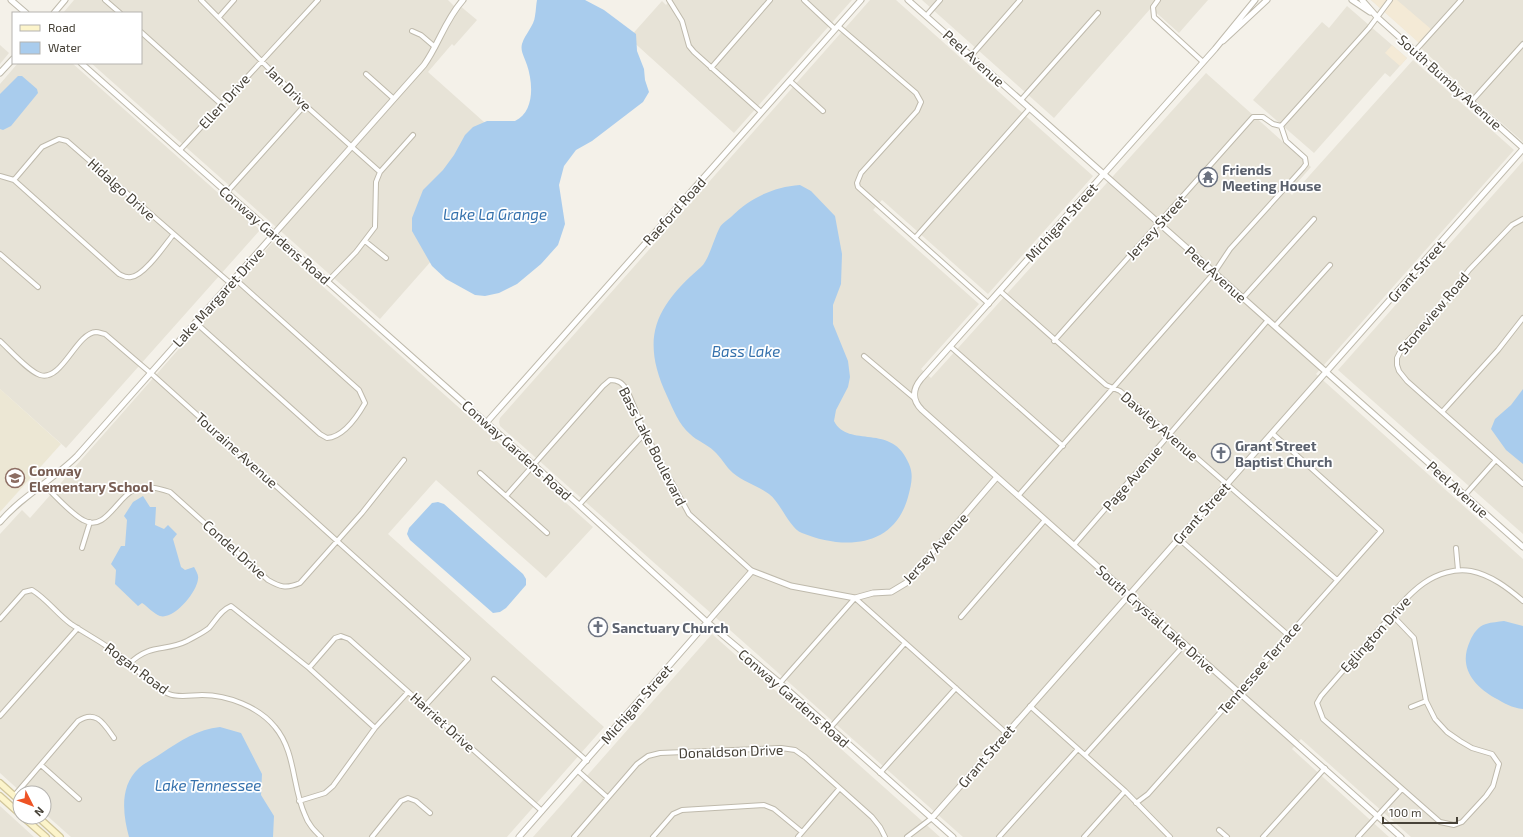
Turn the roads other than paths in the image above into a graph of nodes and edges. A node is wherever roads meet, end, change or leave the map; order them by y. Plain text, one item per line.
1 (12, 0) edge
2 (65, 0) edge
3 (105, 0) edge
4 (201, 0) edge
5 (234, 0) edge
6 (318, 0) edge
7 (670, 0) edge
8 (770, 0) edge
9 (804, 0) edge
10 (861, 0) edge
11 (908, 0) edge
12 (940, 0) edge
13 (1020, 0) edge
14 (1158, 0) edge
15 (1255, 0) edge
16 (1267, 0) edge
17 (1352, 0) edge
18 (1362, 0) edge
19 (1390, 0) edge
20 (1461, 0) edge
21 (461, 1) edge
22 (25, 12) edge
23 (55, 12) edge
24 (119, 12) edge
25 (1098, 13) dead end
26 (926, 16) junction
27 (219, 17) junction
28 (1377, 17) junction
29 (837, 27) junction
30 (412, 31) dead end
31 (142, 33) edge
32 (1523, 44) edge
33 (435, 47) junction
34 (1215, 49) junction
35 (1415, 51) junction
36 (971, 56) junction
37 (12, 60) edge
38 (262, 60) junction
39 (1203, 62) junction
40 (82, 64) edge
41 (711, 68) junction
42 (0, 74) edge
43 (366, 74) dead end
44 (790, 81) junction
45 (394, 99) junction
46 (1021, 100) junction
47 (1471, 102) junction
48 (221, 104) junction
49 (305, 105) junction
50 (1030, 108) junction
51 (823, 111) dead end
52 (761, 112) junction
53 (1281, 126) junction
54 (413, 135) dead end
55 (351, 146) junction
56 (1523, 149) edge
57 (180, 150) junction
58 (380, 172) junction
59 (1105, 173) junction
60 (0, 176) edge
61 (14, 180) junction
62 (227, 192) junction
63 (1314, 219) dead end
64 (1523, 219) edge
65 (1160, 223) junction
66 (274, 234) junction
67 (173, 235) junction
68 (915, 238) junction
69 (365, 241) junction
70 (0, 254) edge
71 (386, 258) dead end
72 (1330, 265) dead end
73 (1214, 272) junction
74 (234, 278) junction
75 (328, 281) junction
76 (230, 283) junction
77 (38, 288) dead end
78 (1000, 292) junction
79 (1243, 298) junction
80 (989, 304) junction
81 (1523, 318) edge
82 (1268, 320) junction
83 (195, 322) junction
84 (1275, 326) junction
85 (1054, 340) junction
86 (0, 341) edge
87 (951, 347) junction
88 (864, 356) dead end
89 (1326, 372) junction
90 (150, 373) junction
91 (1114, 388) junction
92 (914, 398) junction
93 (1442, 412) junction
94 (486, 423) junction
95 (645, 433) junction
96 (1272, 433) junction
97 (1170, 435) junction
98 (1063, 446) junction
99 (404, 460) dead end
100 (1496, 460) junction
101 (534, 465) junction
102 (480, 473) dead end
103 (997, 477) junction
104 (44, 484) junction
105 (1227, 484) junction
106 (1523, 484) edge
107 (1465, 495) junction
108 (506, 496) junction
109 (1018, 496) junction
110 (579, 505) junction
111 (1045, 520) junction
112 (0, 522) edge
113 (90, 522) junction
114 (547, 533) dead end
115 (1178, 538) junction
116 (337, 540) junction
117 (1074, 545) junction
118 (1523, 547) edge
119 (82, 548) dead end
120 (1456, 548) dead end
121 (1458, 570) junction
122 (752, 571) junction
123 (1337, 580) junction
124 (1129, 594) junction
125 (854, 598) junction
126 (1523, 601) edge
127 (1392, 615) junction
128 (961, 617) dead end
129 (0, 619) edge
130 (707, 622) junction
131 (78, 628) junction
132 (1288, 635) junction
133 (905, 643) junction
134 (1185, 644) junction
135 (130, 663) junction
136 (309, 668) junction
137 (494, 679) dead end
138 (780, 683) junction
139 (956, 688) junction
140 (1238, 691) junction
141 (408, 692) junction
142 (1426, 701) junction
143 (425, 706) junction
144 (1030, 706) junction
145 (1411, 707) dead end
146 (0, 716) edge
147 (375, 728) junction
148 (830, 728) junction
149 (1006, 733) junction
150 (114, 738) dead end
151 (1078, 749) junction
152 (1085, 755) junction
153 (587, 761) junction
154 (41, 765) junction
155 (1325, 768) junction
156 (578, 771) junction
157 (880, 773) junction
158 (0, 783) edge
159 (24, 785) edge
160 (840, 789) junction
161 (1402, 789) junction
162 (1125, 791) junction
163 (12, 794) edge
164 (0, 796) edge
165 (607, 797) junction
166 (79, 799) dead end
167 (300, 801) junction
168 (1136, 803) junction
169 (12, 807) edge
170 (542, 810) junction
171 (430, 813) dead end
172 (1377, 815) junction
173 (932, 818) junction
174 (32, 825) edge
175 (47, 825) edge
176 (1219, 830) dead end
177 (802, 832) junction
178 (46, 837) edge
179 (60, 837) edge
180 (321, 837) edge
181 (372, 837) edge
182 (519, 837) edge
183 (574, 837) edge
184 (653, 837) edge
185 (798, 837) edge
186 (885, 837) edge
187 (907, 837) edge
188 (953, 837) edge
189 (999, 837) edge
190 (1084, 837) edge
191 (1170, 837) edge
192 (1227, 837) edge
193 (1263, 837) edge
194 (1358, 837) edge
195 (1401, 837) edge

1 - 22 street
2 - 23 street
3 - 24 street
4 - 27 street, Jan Drive
5 - 27 street
6 - 38 street, Ellen Drive
7 - 41 street
8 - 41 street
9 - 29 street
10 - 29 street, Raeford Road
11 - 26 street, Peel Avenue
12 - 26 street
13 - 36 street
14 - 39 street
15 - 34 street, Michigan Street
16 - 34 street, Michigan Street
17 - 28 street, South Bumby Avenue
18 - 28 street, South Bumby Avenue
19 - 28 street
20 - 35 street
21 - 33 street, Lake Margaret Drive
25 - 46 street
26 - 36 street, Peel Avenue
27 - 38 street, Jan Drive
28 - 35 street, South Bumby Avenue
28 - 53 street
29 - 44 street, Raeford Road
29 - 68 street
30 - 33 street
31 - 48 street
32 - 47 street
33 - 45 street, Lake Margaret Drive
34 - 39 street, Michigan Street
35 - 47 street, South Bumby Avenue
36 - 46 street, Peel Avenue
37 - 42 street
38 - 48 street, Ellen Drive
38 - 49 street, Jan Drive
39 - 59 street, Michigan Street
40 - 57 street, Conway Gardens Road
41 - 52 street
43 - 45 street
44 - 51 street
44 - 52 street, Raeford Road
45 - 55 street, Lake Margaret Drive
46 - 50 street, Peel Avenue
47 - 56 street, South Bumby Avenue
48 - 57 street, Ellen Drive
49 - 55 street, Jan Drive
49 - 62 street
50 - 59 street, Peel Avenue
50 - 68 street
52 - 94 street, Raeford Road
53 - 65 street, Jersey Street
53 - 73 street
54 - 58 street
55 - 58 street, Jan Drive
55 - 66 street, Lake Margaret Drive
56 - 89 street, Grant Street
57 - 62 street, Conway Gardens Road
58 - 69 street
59 - 65 street, Peel Avenue
59 - 78 street, Michigan Street
60 - 61 street
61 - 67 street, Hidalgo Drive
61 - 67 street
62 - 66 street, Conway Gardens Road
63 - 79 street
64 - 93 street, Stoneview Road
65 - 73 street, Peel Avenue
65 - 85 street, Jersey Street
66 - 74 street, Lake Margaret Drive
66 - 75 street, Conway Gardens Road
67 - 76 street, Hidalgo Drive
68 - 80 street
69 - 71 street
69 - 75 street
70 - 77 street
72 - 84 street
73 - 79 street, Peel Avenue
73 - 91 street
74 - 76 street, Lake Margaret Drive
74 - 83 street
75 - 94 street, Conway Gardens Road
76 - 83 street, Lake Margaret Drive
78 - 80 street, Michigan Street
78 - 85 street, Dawley Avenue
79 - 82 street, Peel Avenue
80 - 87 street, Michigan Street
81 - 93 street
82 - 84 street, Peel Avenue
82 - 97 street, Page Avenue
83 - 90 street, Lake Margaret Drive
84 - 89 street, Peel Avenue
85 - 91 street, Dawley Avenue
86 - 90 street, Touraine Avenue
87 - 92 street, Michigan Street
87 - 98 street
88 - 92 street
89 - 96 street, Grant Street
89 - 107 street, Peel Avenue
90 - 104 street, Lake Margaret Drive
90 - 116 street, Touraine Avenue
91 - 97 street, Dawley Avenue
91 - 98 street
92 - 103 street, South Crystal Lake Drive
93 - 100 street, Stoneview Road
94 - 101 street, Conway Gardens Road
95 - 101 street, Bass Lake Boulevard
95 - 110 street
95 - 122 street, Bass Lake Boulevard
96 - 105 street, Grant Street
96 - 123 street, Tennessee Terrace
97 - 105 street, Dawley Avenue
97 - 117 street, Page Avenue
98 - 109 street
99 - 116 street, Condel Drive
100 - 106 street, Stoneview Road
100 - 107 street
101 - 108 street
101 - 110 street, Conway Gardens Road
102 - 108 street
103 - 109 street, South Crystal Lake Drive
103 - 125 street, Jersey Avenue
104 - 112 street, Lake Margaret Drive
104 - 113 street
105 - 115 street, Grant Street
105 - 123 street, Dawley Avenue
107 - 118 street, Peel Avenue
108 - 114 street
109 - 111 street, South Crystal Lake Drive
110 - 130 street, Conway Gardens Road
111 - 117 street, South Crystal Lake Drive
111 - 128 street
113 - 116 street, Condel Drive
113 - 119 street
115 - 124 street, Grant Street
115 - 132 street
116 - 143 street, Touraine Avenue
117 - 124 street, South Crystal Lake Drive
120 - 121 street
121 - 126 street
121 - 127 street, Eglington Drive
122 - 125 street, Bass Lake Boulevard
122 - 130 street, Michigan Street
123 - 132 street, Tennessee Terrace
124 - 134 street, South Crystal Lake Drive
124 - 144 street, Grant Street
125 - 133 street
125 - 138 street
127 - 142 street
127 - 161 street, Eglington Drive
129 - 131 street, Rogan Road
130 - 138 street, Conway Gardens Road
130 - 153 street, Michigan Street
131 - 135 street, Rogan Road
131 - 146 street
132 - 140 street, Tennessee Terrace
133 - 139 street
133 - 148 street
134 - 140 street, South Crystal Lake Drive
134 - 152 street
135 - 136 street
135 - 167 street, Rogan Road
136 - 141 street, Harriet Drive
136 - 147 street
137 - 153 street
138 - 148 street, Conway Gardens Road
139 - 149 street
139 - 157 street
140 - 155 street, South Crystal Lake Drive
140 - 168 street, Tennessee Terrace
141 - 143 street, Harriet Drive
141 - 147 street
142 - 145 street
142 - 161 street
143 - 170 street, Harriet Drive
144 - 149 street, Grant Street
144 - 151 street
147 - 167 street
148 - 157 street, Conway Gardens Road
149 - 173 street, Grant Street
150 - 154 street
151 - 152 street
151 - 189 street
152 - 162 street
153 - 156 street, Michigan Street
154 - 159 street
154 - 166 street
155 - 172 street, South Crystal Lake Drive
155 - 193 street
156 - 165 street
156 - 170 street, Michigan Street
157 - 173 street, Conway Gardens Road
158 - 163 main road
160 - 165 street, Donaldson Drive
160 - 177 street
160 - 186 street, Donaldson Drive
161 - 172 street
162 - 168 street
162 - 190 street
164 - 169 main road
165 - 183 street, Donaldson Drive
167 - 180 street, Rogan Road
168 - 191 street
170 - 182 street, Michigan Street
171 - 181 street
172 - 194 street
172 - 195 street, South Crystal Lake Drive
173 - 187 street, Grant Street
173 - 188 street, Conway Gardens Road
174 - 178 main road
175 - 179 main road
176 - 192 street
177 - 184 street
177 - 185 street

